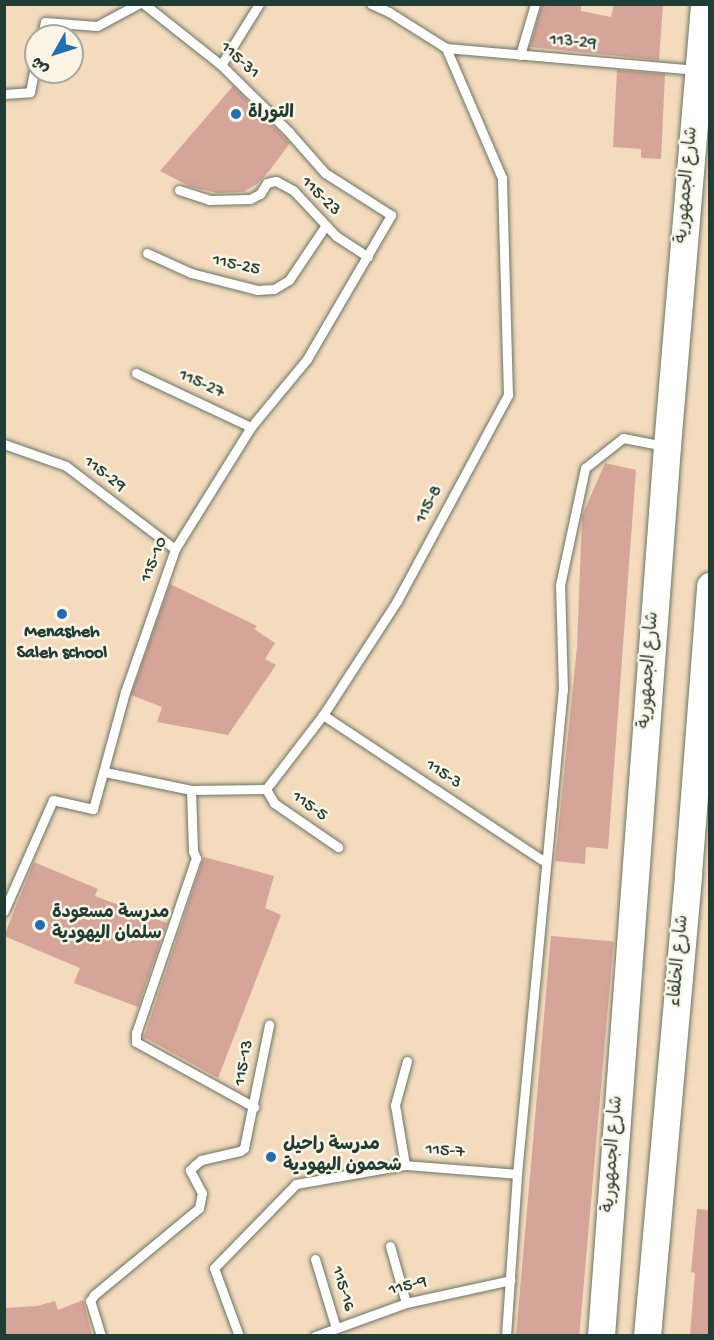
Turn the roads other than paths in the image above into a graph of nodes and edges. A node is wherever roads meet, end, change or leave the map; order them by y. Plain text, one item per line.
1 (138, 4) edge
2 (144, 4) edge
3 (259, 4) edge
4 (371, 4) edge
5 (535, 4) edge
6 (704, 4) edge
7 (390, 8) edge
8 (45, 24) edge
9 (71, 24) edge
10 (84, 25) edge
11 (446, 48) junction
12 (520, 55) junction
13 (221, 64) junction
14 (698, 70) junction
15 (32, 84) edge
16 (4, 94) edge
17 (179, 190) dead end
18 (391, 215) joint
19 (326, 225) junction
20 (147, 253) dead end
21 (368, 257) junction
22 (136, 373) dead end
23 (251, 427) junction
24 (4, 444) edge
25 (667, 446) junction
26 (175, 549) junction
27 (710, 586) edge
28 (323, 715) junction
29 (105, 772) junction
30 (266, 789) junction
31 (191, 790) junction
32 (338, 847) dead end
33 (546, 862) junction
34 (4, 911) edge
35 (268, 1025) dead end
36 (407, 1061) dead end
37 (254, 1107) junction
38 (405, 1165) junction
39 (517, 1173) junction
40 (390, 1246) dead end
41 (315, 1259) dead end
42 (511, 1280) junction
43 (406, 1303) junction
44 (336, 1328) junction
45 (101, 1335) edge
46 (239, 1335) edge
47 (315, 1335) edge
48 (506, 1335) edge
49 (601, 1335) edge
50 (647, 1335) edge

1 - 10 lane
2 - 13 lane, 115-31
3 - 13 lane
4 - 7 lane
5 - 12 lane
6 - 14 main road, شارع الجمهورية
7 - 11 lane
8 - 9 lane
11 - 12 lane, 113-29
11 - 28 lane, 115-8
12 - 14 lane, 113-29
13 - 18 lane, 115-31
14 - 25 main road, شارع الجمهورية
15 - 16 lane
17 - 19 lane, 115-23
18 - 21 lane, 115-10
19 - 20 lane, 115-25
19 - 21 lane, 115-23
21 - 23 lane, 115-10
22 - 23 lane, 115-27
23 - 26 lane, 115-10
24 - 26 lane, 115-29
25 - 33 lane
25 - 49 main road, شارع الجمهورية
26 - 29 lane, 115-10
27 - 50 main road, شارع الخلفاء
28 - 30 lane, 115-8
28 - 33 lane, 115-3
29 - 31 lane
29 - 34 lane, 115-10
30 - 31 lane
30 - 32 lane, 115-5
31 - 37 lane
33 - 39 lane
35 - 37 lane, 115-13
36 - 38 lane, 115-7
37 - 45 lane, 115-13
38 - 39 lane, 115-7
38 - 46 lane
39 - 42 lane
40 - 43 lane
41 - 44 lane, 115-16
42 - 43 lane, 115-9
42 - 48 lane
43 - 44 lane, 115-9
44 - 47 lane, 115-9

